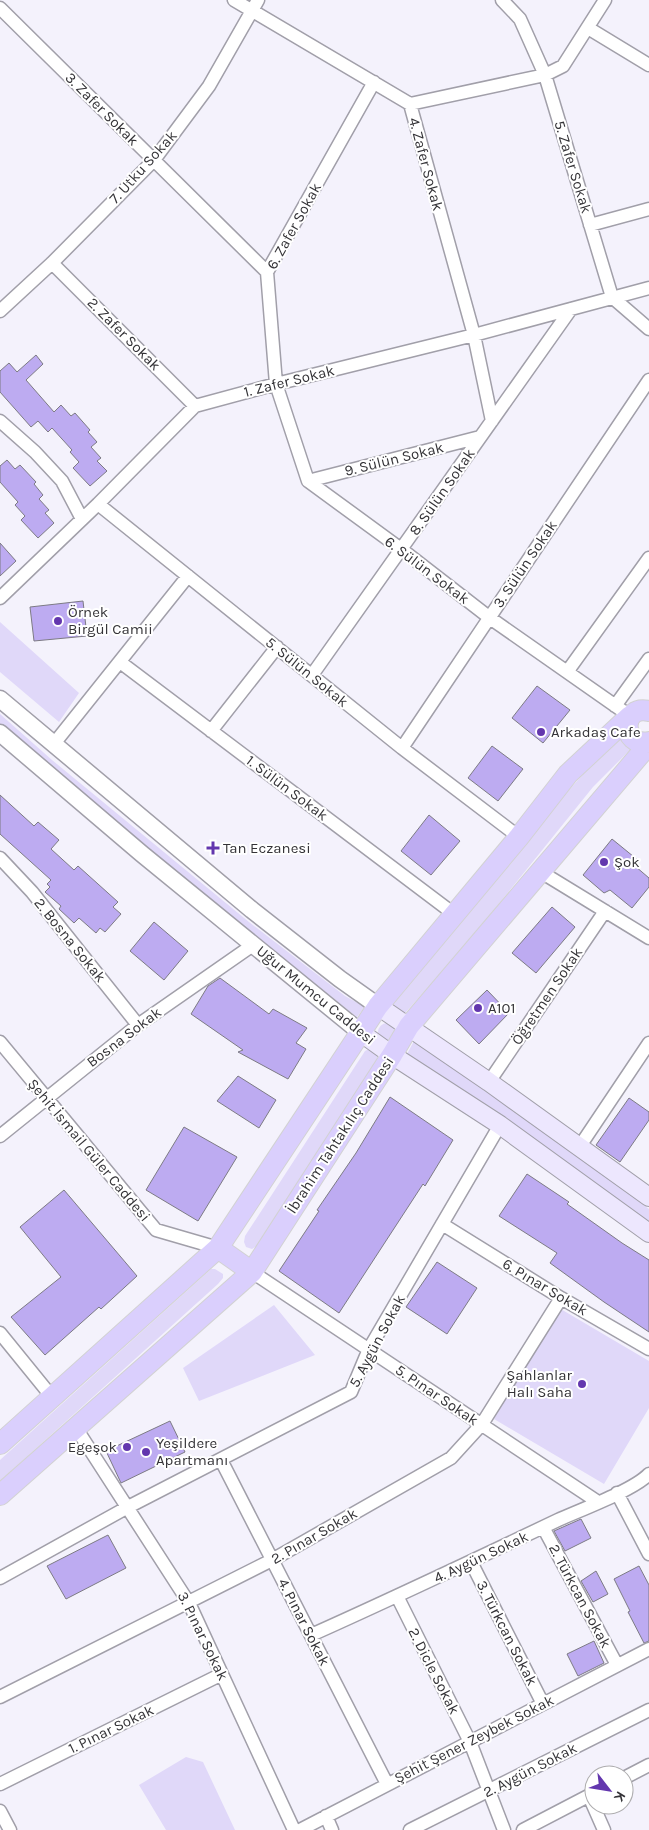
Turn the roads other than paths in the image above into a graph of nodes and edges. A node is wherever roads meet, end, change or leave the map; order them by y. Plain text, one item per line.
1 (234, 0) edge
2 (502, 0) edge
3 (606, 0) edge
4 (255, 5) edge
5 (0, 8) edge
6 (588, 28) junction
7 (649, 65) edge
8 (545, 75) junction
9 (374, 82) junction
10 (410, 104) junction
11 (154, 160) junction
12 (649, 209) edge
13 (590, 225) junction
14 (52, 263) junction
15 (267, 272) junction
16 (649, 288) edge
17 (612, 297) junction
18 (572, 309) junction
19 (0, 312) edge
20 (649, 329) edge
21 (474, 336) junction
22 (649, 380) edge
23 (276, 384) junction
24 (195, 406) junction
25 (0, 421) edge
26 (492, 421) junction
27 (480, 437) junction
28 (308, 481) junction
29 (98, 504) junction
30 (82, 519) junction
31 (401, 549) junction
32 (649, 558) edge
33 (188, 576) junction
34 (0, 598) edge
35 (490, 618) junction
36 (277, 647) junction
37 (649, 659) edge
38 (120, 662) junction
39 (567, 672) junction
40 (312, 675) junction
41 (0, 699) edge
42 (638, 710) edge
43 (211, 731) junction
44 (0, 734) edge
45 (649, 743) edge
46 (53, 745) junction
47 (402, 748) junction
48 (519, 837) junction
49 (0, 858) edge
50 (542, 872) junction
51 (605, 911) junction
52 (454, 914) junction
53 (647, 931) edge
54 (253, 945) junction
55 (378, 1006) junction
56 (138, 1025) junction
57 (409, 1026) junction
58 (360, 1032) junction
59 (0, 1042) edge
60 (649, 1043) edge
61 (392, 1055) junction
62 (489, 1082) junction
63 (46, 1098) junction
64 (500, 1125) junction
65 (0, 1136) edge
66 (580, 1146) junction
67 (649, 1197) edge
68 (442, 1224) junction
69 (649, 1233) edge
70 (218, 1248) junction
71 (252, 1272) junction
72 (562, 1298) junction
73 (0, 1333) edge
74 (368, 1349) junction
75 (649, 1349) edge
76 (52, 1397) junction
77 (482, 1424) junction
78 (76, 1428) junction
79 (0, 1444) edge
80 (221, 1460) junction
81 (649, 1474) edge
82 (617, 1493) junction
83 (0, 1495) edge
84 (598, 1502) junction
85 (128, 1508) junction
86 (543, 1527) junction
87 (649, 1554) edge
88 (272, 1560) junction
89 (471, 1562) junction
90 (0, 1578) edge
91 (397, 1596) junction
92 (189, 1603) junction
93 (311, 1635) junction
94 (649, 1649) edge
95 (617, 1665) junction
96 (222, 1674) junction
97 (0, 1696) edge
98 (543, 1704) junction
99 (649, 1710) edge
100 (470, 1742) junction
101 (649, 1765) edge
102 (634, 1773) edge
103 (0, 1784) edge
104 (387, 1784) junction
105 (488, 1791) junction
106 (584, 1799) edge
107 (0, 1811) edge
108 (599, 1815) edge
109 (326, 1816) junction
110 (10, 1830) edge
111 (294, 1830) edge
112 (300, 1830) edge
113 (332, 1830) edge
114 (410, 1830) edge
115 (504, 1830) edge
116 (523, 1830) edge
117 (604, 1830) edge

1 - 4 street, 4. Zafer Sokak
2 - 8 street, 5. Zafer Sokak
3 - 6 street
4 - 9 street, 4. Zafer Sokak
4 - 11 street, 7. Utku Sokak
5 - 11 street, 3. Zafer Sokak
6 - 7 street
6 - 8 street
8 - 10 street
8 - 13 street, 5. Zafer Sokak
9 - 10 street, 4. Zafer Sokak
9 - 15 street, 6. Zafer Sokak
10 - 21 street, 4. Zafer Sokak
11 - 14 street, 7. Utku Sokak
11 - 15 street, 3. Zafer Sokak
12 - 13 street
13 - 17 street, 5. Zafer Sokak
14 - 19 street, 7. Utku Sokak
14 - 24 street, 2. Zafer Sokak
15 - 23 street, 6. Zafer Sokak
16 - 17 street, 1. Zafer Sokak
17 - 18 street, 1. Zafer Sokak
17 - 20 street
18 - 21 street, 1. Zafer Sokak
18 - 26 street, 8. Sülün Sokak
21 - 23 street, 1. Zafer Sokak
21 - 26 street, 4. Zafer Sokak
22 - 35 street, 3. Sülün Sokak
23 - 24 street, 1. Zafer Sokak
23 - 28 street
24 - 29 street
25 - 30 street
26 - 27 street, 8. Sülün Sokak
27 - 28 street, 9. Sülün Sokak
27 - 31 street, 8. Sülün Sokak
28 - 31 street, 6. Sülün Sokak
29 - 30 street
29 - 33 street, 5. Sülün Sokak
30 - 34 street
31 - 35 street, 6. Sülün Sokak
31 - 40 street, 8. Sülün Sokak
32 - 39 street
33 - 36 street, 5. Sülün Sokak
33 - 38 street
35 - 39 street, 6. Sülün Sokak
35 - 47 street, 3. Sülün Sokak
36 - 40 street, 5. Sülün Sokak
36 - 43 street
37 - 42 street
38 - 43 street, 1. Sülün Sokak
38 - 46 street
39 - 42 street, 6. Sülün Sokak
40 - 47 street, 5. Sülün Sokak
41 - 46 street, Uğur Mumcu Caddesi
42 - 45 main road
42 - 48 main road
43 - 52 street, 1. Sülün Sokak
44 - 54 street, Uğur Mumcu Caddesi
45 - 50 main road, İbrahim Tahtakılıç Caddesi
46 - 55 street, Uğur Mumcu Caddesi
47 - 48 street, 5. Sülün Sokak
48 - 52 main road
49 - 56 street, 2. Bosna Sokak
50 - 51 street
50 - 57 main road, İbrahim Tahtakılıç Caddesi
51 - 53 street
51 - 62 street, Öğretmen Sokak
52 - 55 main road
54 - 56 street, Bosna Sokak
54 - 58 street, Uğur Mumcu Caddesi
55 - 57 main road, Uğur Mumcu Caddesi
55 - 58 main road
56 - 63 street, Bosna Sokak
57 - 61 main road, İbrahim Tahtakılıç Caddesi
57 - 62 main road, Uğur Mumcu Caddesi
58 - 61 main road, Uğur Mumcu Caddesi
58 - 70 main road
59 - 63 street, Şehit İsmail Güler Caddesi
60 - 66 street
61 - 64 main road, Uğur Mumcu Caddesi
61 - 71 main road, İbrahim Tahtakılıç Caddesi
62 - 66 main road, Uğur Mumcu Caddesi
63 - 65 street, Bosna Sokak
63 - 70 street, Şehit İsmail Güler Caddesi
64 - 68 street, 5. Aygün Sokak
64 - 69 main road, Uğur Mumcu Caddesi
66 - 67 main road, Uğur Mumcu Caddesi
68 - 72 street, 6. Pınar Sokak
68 - 74 street, 5. Aygün Sokak
70 - 71 main road
70 - 76 main road
71 - 74 street, 5. Pınar Sokak
71 - 78 main road, İbrahim Tahtakılıç Caddesi
72 - 75 street, 6. Pınar Sokak
72 - 77 street, 2. Pınar Sokak
73 - 76 street
74 - 77 street, 5. Pınar Sokak
74 - 80 street, 5. Aygün Sokak
76 - 79 main road
77 - 84 street, 5. Pınar Sokak
77 - 88 street, 2. Pınar Sokak
78 - 83 main road, İbrahim Tahtakılıç Caddesi
78 - 85 street, 3. Pınar Sokak
80 - 85 street, 5. Aygün Sokak
80 - 88 street, 4. Pınar Sokak
81 - 82 street, 4. Aygün Sokak
82 - 84 street, 4. Aygün Sokak
82 - 87 street
84 - 86 street, 4. Aygün Sokak
85 - 90 street, 5. Aygün Sokak
85 - 92 street, 3. Pınar Sokak
86 - 89 street, 4. Aygün Sokak
86 - 95 street, 2. Türkcan Sokak
88 - 92 street, 2. Pınar Sokak
88 - 93 street, 4. Pınar Sokak
89 - 91 street, 4. Aygün Sokak
89 - 98 street, 3. Türkcan Sokak
91 - 93 street, 4. Aygün Sokak
91 - 100 street, 2. Dicle Sokak
92 - 96 street, 3. Pınar Sokak
92 - 97 street, 2. Pınar Sokak
93 - 104 street, 4. Pınar Sokak
94 - 95 street, Şehit Şener Zeybek Sokak
95 - 98 street, Şehit Şener Zeybek Sokak
96 - 103 street, 1. Pınar Sokak
96 - 111 street, 3. Pınar Sokak
98 - 100 street, Şehit Şener Zeybek Sokak
99 - 105 street, 2. Aygün Sokak
100 - 104 street, Şehit Şener Zeybek Sokak
100 - 105 street, 2. Dicle Sokak
101 - 102 street
104 - 109 street, Şehit Şener Zeybek Sokak
105 - 114 street, 2. Aygün Sokak
105 - 115 street, 2. Dicle Sokak
106 - 116 street
107 - 110 street
108 - 117 street
109 - 112 street, Şehit Şener Zeybek Sokak
109 - 113 street

